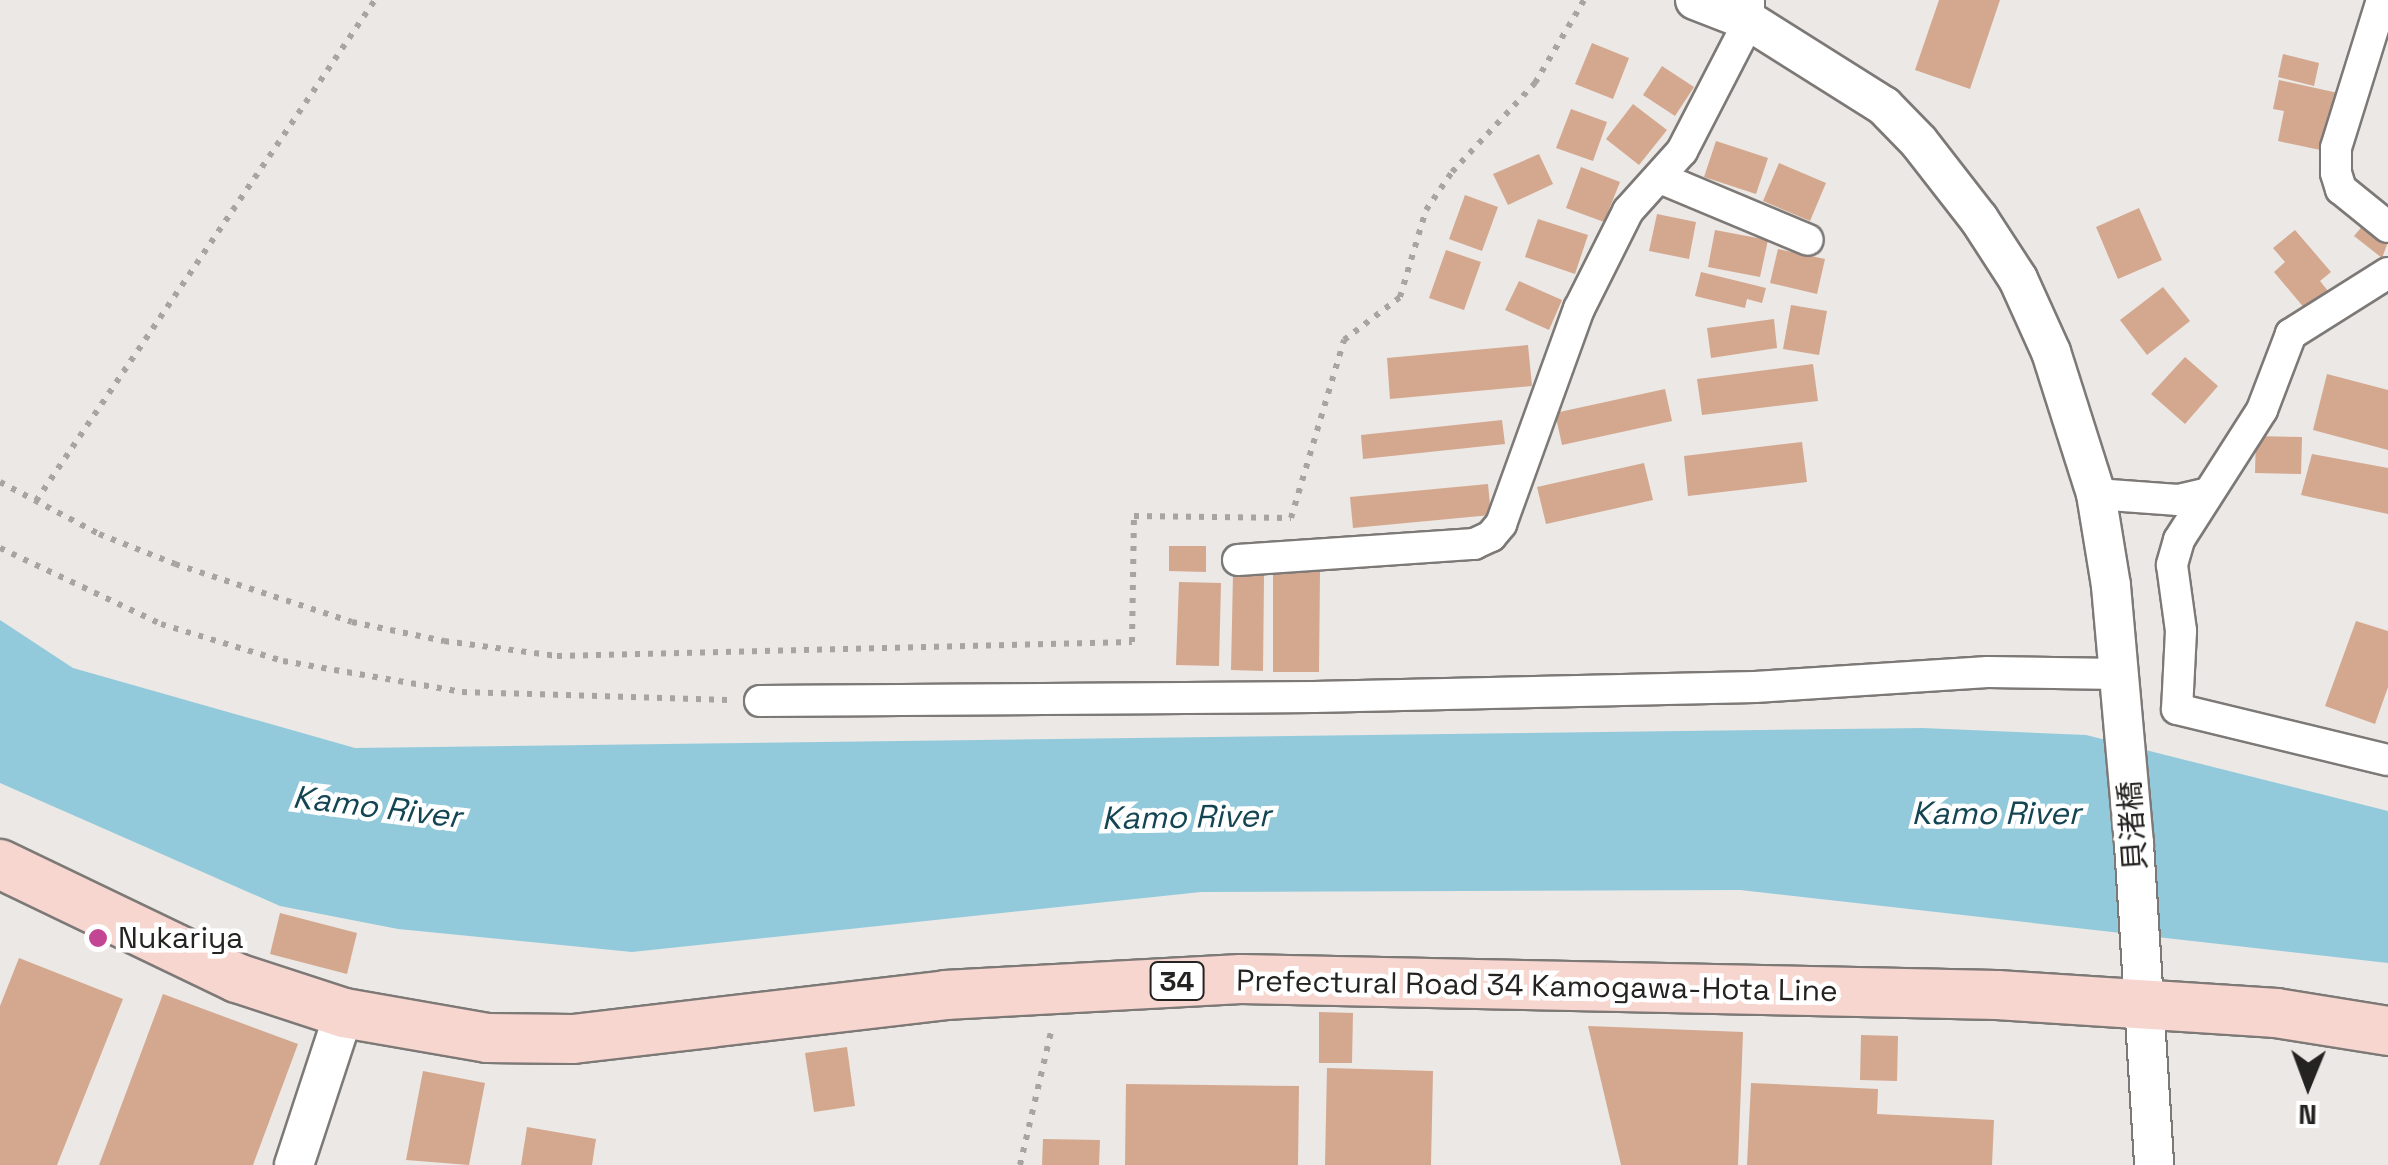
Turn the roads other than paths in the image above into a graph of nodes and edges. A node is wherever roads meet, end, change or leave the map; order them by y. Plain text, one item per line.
1 (1696, 0) edge
2 (2382, 0) edge
3 (1749, 11) edge
4 (1660, 178) junction
5 (2388, 227) edge
6 (1808, 240) dead end
7 (2388, 274) edge
8 (2096, 494) junction
9 (2208, 494) junction
10 (1238, 560) dead end
11 (2121, 684) junction
12 (760, 701) road end
13 (2388, 760) edge
14 (0, 864) edge
15 (2144, 1004) junction
16 (344, 1013) junction
17 (2388, 1031) edge
18 (294, 1165) edge
19 (2154, 1165) edge

1 - 3 street, 貝渚橋
2 - 5 street
3 - 4 street
3 - 8 street, 貝渚橋
4 - 6 street
4 - 10 street
7 - 9 street
8 - 9 street
8 - 11 street, 貝渚橋
9 - 13 street
11 - 12 street
11 - 15 street, 貝渚橋
14 - 16 main road, Prefectural Road 34 Kamogawa-Hota Line / 34
15 - 16 main road, Prefectural Road 34 Kamogawa-Hota Line / 34
15 - 17 main road, Prefectural Road 34 Kamogawa-Hota Line / 34
15 - 19 street, 貝渚橋
16 - 18 street

